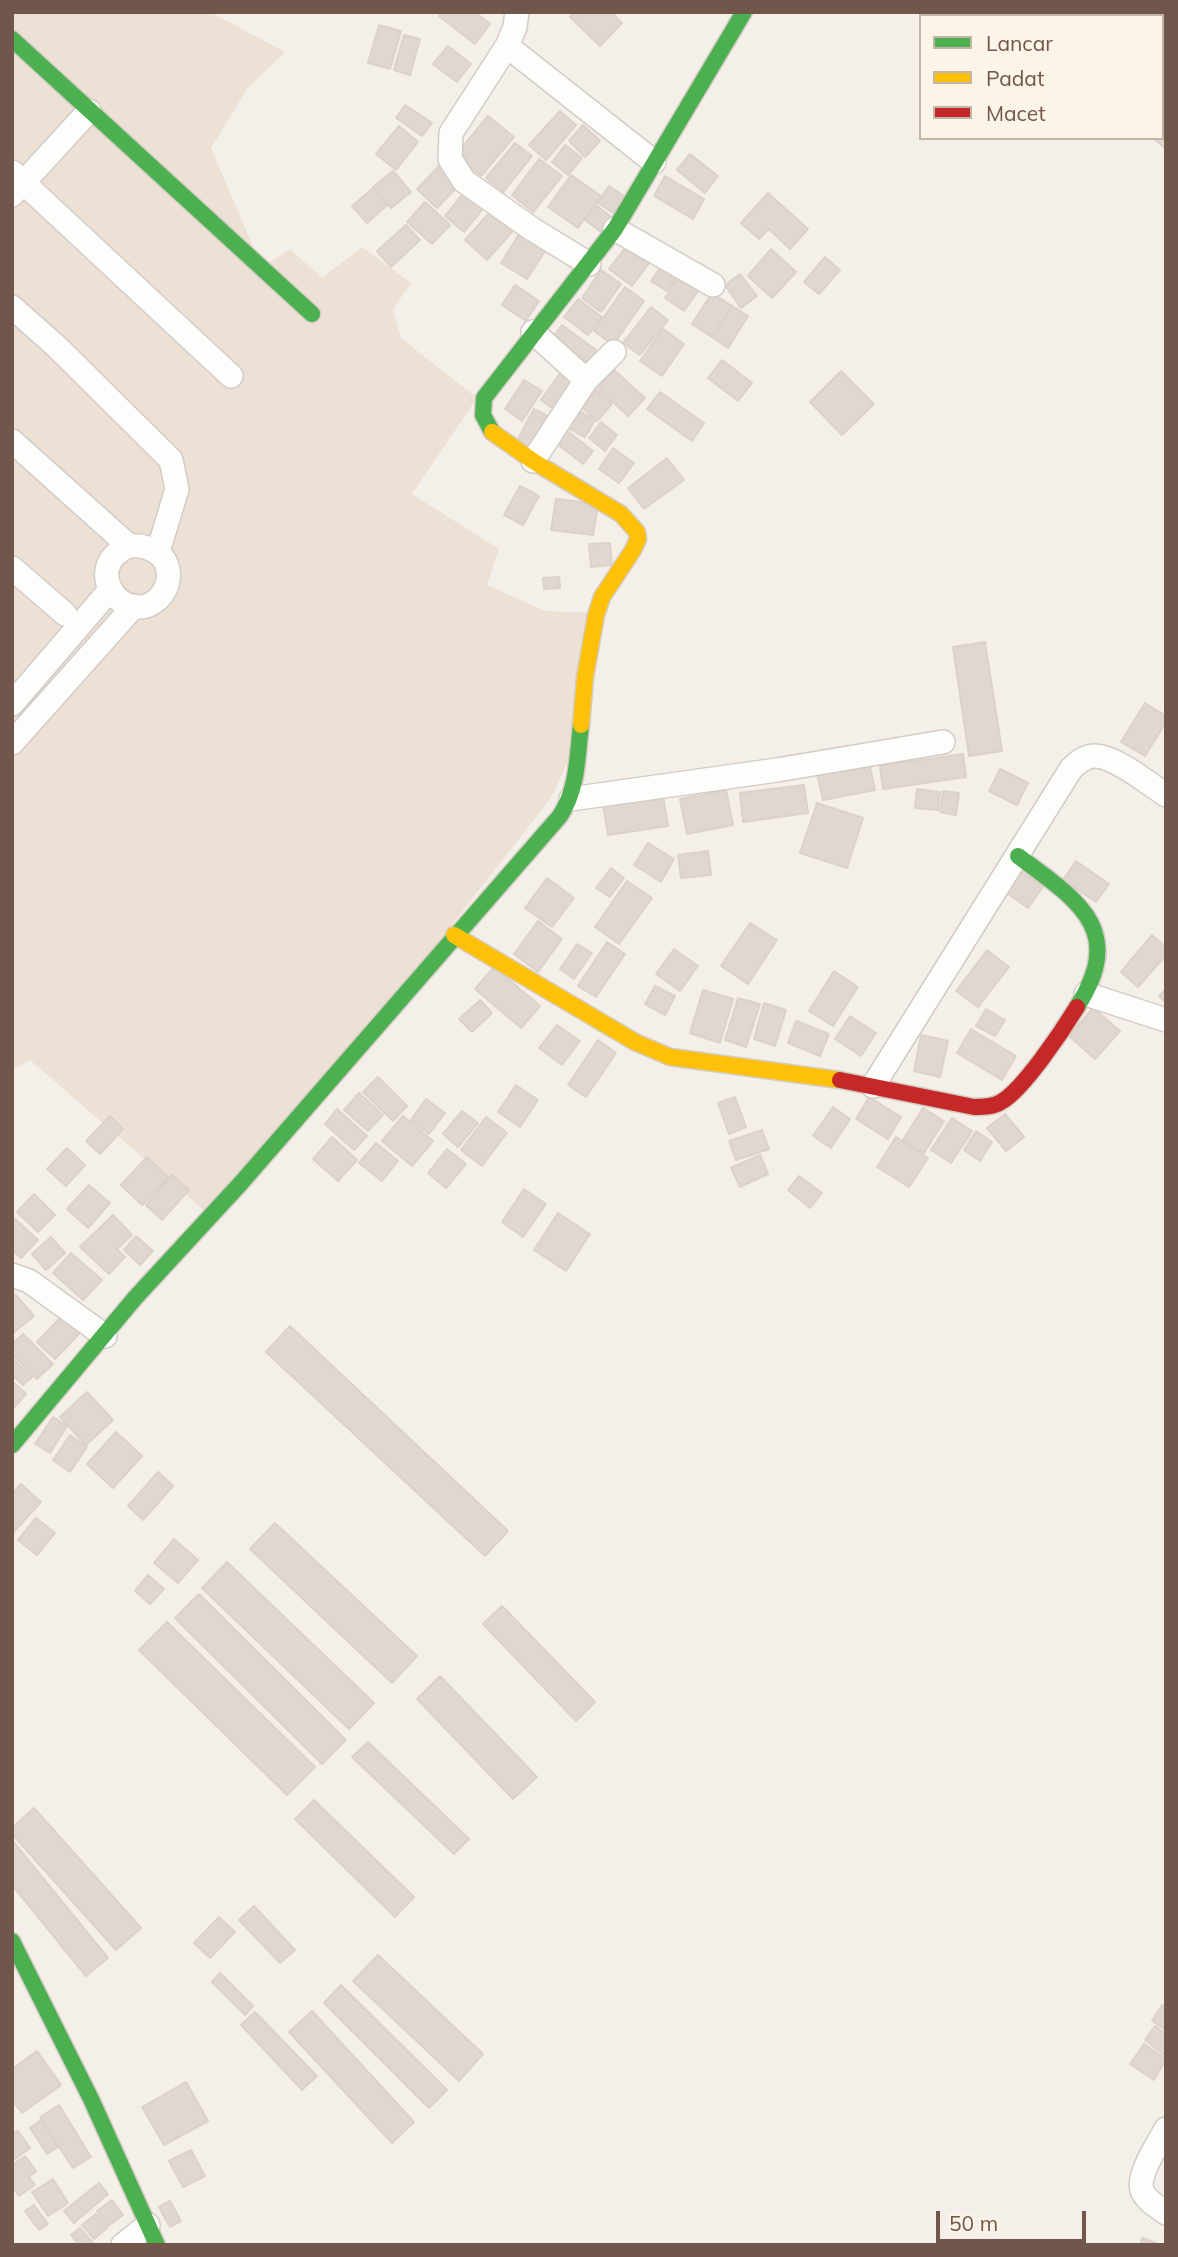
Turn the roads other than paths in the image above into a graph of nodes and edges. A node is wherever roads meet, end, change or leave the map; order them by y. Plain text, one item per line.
1 (744, 12) edge
2 (517, 24) edge
3 (12, 39) edge
4 (89, 111) junction
5 (654, 162) junction
6 (16, 183) edge
7 (615, 229) junction
8 (589, 264) junction
9 (713, 285) dead end
10 (12, 307) edge
11 (312, 314) dead end
12 (533, 332) junction
13 (614, 352) dead end
14 (231, 376) dead end
15 (586, 380) junction
16 (12, 441) edge
17 (533, 461) junction
18 (130, 546) junction
19 (158, 552) junction
20 (12, 568) edge
21 (110, 590) junction
22 (134, 606) junction
23 (65, 614) dead end
24 (12, 704) edge
25 (943, 742) dead end
26 (12, 743) edge
27 (1166, 795) edge
28 (571, 799) junction
29 (1018, 856) junction
30 (454, 935) junction
31 (1086, 994) junction
32 (1166, 1020) edge
33 (873, 1086) junction
34 (12, 1275) edge
35 (105, 1336) junction
36 (12, 1445) edge
37 (12, 1941) edge
38 (1166, 2129) edge
39 (1166, 2213) edge
40 (153, 2235) edge
41 (123, 2245) edge

1 - 5 street
2 - 5 street
2 - 8 street
3 - 4 street
4 - 6 street
4 - 11 street
5 - 7 street
6 - 14 street
7 - 8 street
7 - 9 street
8 - 12 street
10 - 19 street
12 - 15 street
12 - 17 street
13 - 15 street
15 - 17 street
16 - 18 street
17 - 28 street
18 - 19 street
18 - 21 street
19 - 22 street
20 - 23 street
21 - 22 street
21 - 24 street
22 - 26 street
25 - 28 street
27 - 29 street
28 - 30 street
29 - 31 street
29 - 33 street
30 - 33 street
30 - 35 street
31 - 32 street
31 - 33 street
34 - 35 street
35 - 36 street
37 - 40 street
38 - 39 street
40 - 41 street

